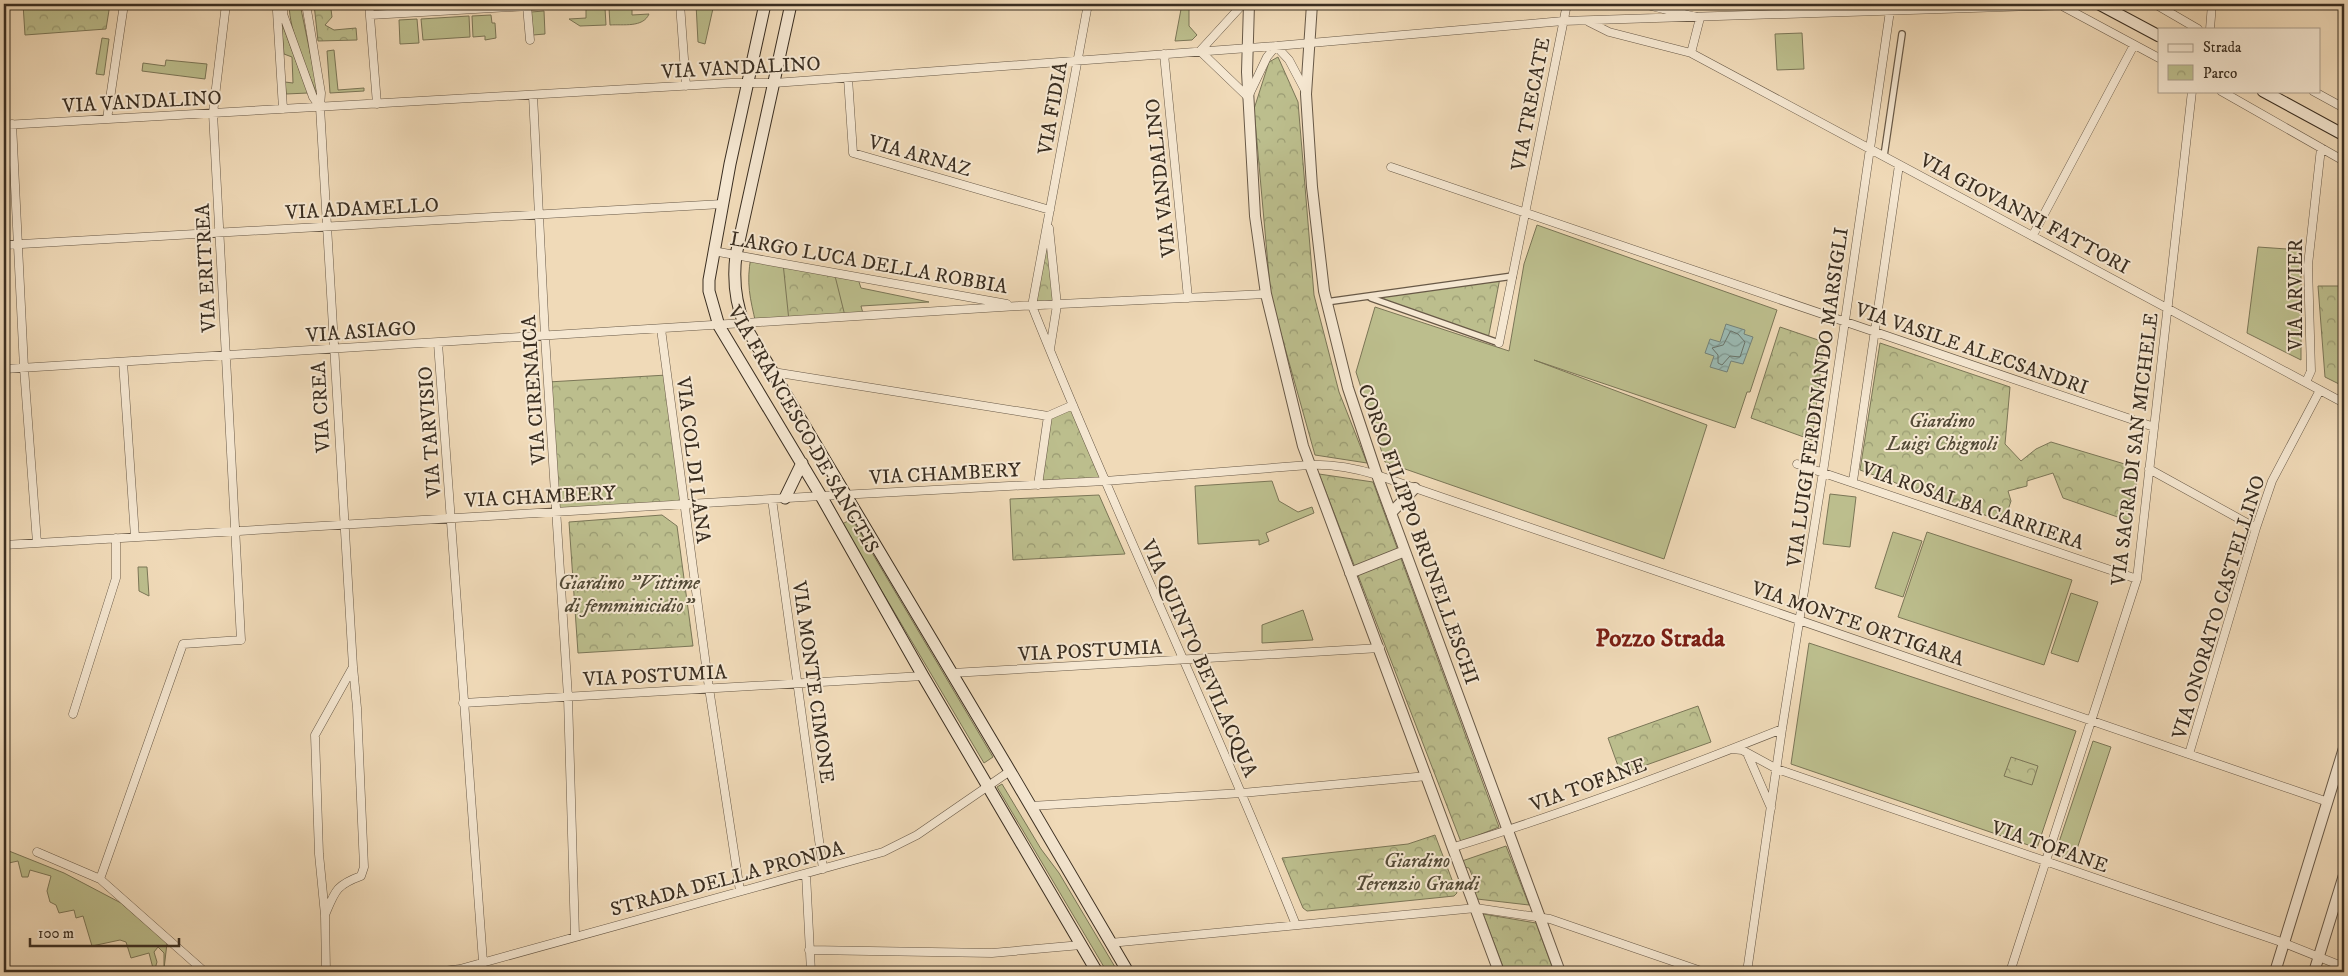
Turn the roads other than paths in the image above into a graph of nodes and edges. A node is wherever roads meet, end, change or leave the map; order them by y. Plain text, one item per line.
1 (124, 4) edge
2 (226, 4) edge
3 (283, 4) edge
4 (306, 4) edge
5 (369, 4) edge
6 (565, 4) edge
7 (680, 4) edge
8 (765, 4) edge
9 (791, 4) edge
10 (1088, 4) edge
11 (1243, 4) edge
12 (1249, 4) edge
13 (1312, 4) edge
14 (1567, 4) edge
15 (1643, 4) edge
16 (2099, 4) edge
17 (2155, 4) edge
18 (2212, 4) edge
19 (2061, 5) edge
20 (527, 6) junction
21 (2020, 6) edge
22 (1890, 8) edge
23 (370, 15) junction
24 (1700, 18) junction
25 (1563, 21) junction
26 (1587, 21) junction
27 (2196, 28) edge
28 (2210, 28) edge
29 (1902, 34) dead end
30 (2158, 35) edge
31 (530, 40) dead end
32 (1309, 43) junction
33 (2134, 45) junction
34 (1276, 46) junction
35 (1248, 48) junction
36 (1200, 51) junction
37 (1691, 53) junction
38 (1164, 54) junction
39 (2158, 57) edge
40 (1077, 61) junction
41 (848, 78) junction
42 (748, 83) junction
43 (774, 83) junction
44 (686, 86) junction
45 (2192, 92) edge
46 (2222, 92) edge
47 (2265, 92) edge
48 (2315, 92) edge
49 (1306, 94) junction
50 (533, 95) junction
51 (1248, 98) junction
52 (377, 104) junction
53 (320, 107) junction
54 (2344, 108) edge
55 (283, 109) junction
56 (213, 113) junction
57 (107, 119) junction
58 (8, 125) edge
59 (2344, 135) edge
60 (1870, 148) junction
61 (2321, 148) junction
62 (1884, 156) junction
63 (2344, 161) edge
64 (1899, 165) junction
65 (1391, 167) dead end
66 (722, 204) junction
67 (1050, 210) junction
68 (1525, 211) junction
69 (540, 215) junction
70 (1048, 219) junction
71 (327, 227) junction
72 (220, 233) junction
73 (2033, 236) junction
74 (18, 244) junction
75 (4, 245) edge
76 (714, 251) junction
77 (736, 255) junction
78 (1513, 276) junction
79 (1266, 294) junction
80 (1369, 297) junction
81 (1188, 298) junction
82 (1326, 302) junction
83 (1057, 305) junction
84 (1019, 306) junction
85 (1032, 306) junction
86 (2169, 307) junction
87 (1845, 322) junction
88 (744, 324) junction
89 (720, 326) junction
90 (661, 329) junction
91 (1874, 331) junction
92 (545, 336) junction
93 (438, 343) junction
94 (1499, 343) joint
95 (333, 349) junction
96 (1050, 349) junction
97 (227, 356) junction
98 (123, 362) junction
99 (24, 368) junction
100 (4, 369) edge
101 (772, 372) junction
102 (2306, 382) junction
103 (2320, 390) junction
104 (2344, 403) edge
105 (1073, 405) junction
106 (1048, 416) junction
107 (2154, 427) junction
108 (802, 463) junction
109 (1797, 464) dead end
110 (1309, 465) junction
111 (2149, 469) junction
112 (1823, 472) junction
113 (1377, 475) junction
114 (1105, 481) junction
115 (1854, 481) junction
116 (1038, 484) junction
117 (1414, 488) junction
118 (846, 494) junction
119 (821, 496) junction
120 (785, 498) junction
121 (772, 499) junction
122 (684, 504) junction
123 (557, 512) junction
124 (1391, 513) junction
125 (452, 518) junction
126 (344, 525) junction
127 (2256, 528) junction
128 (236, 531) junction
129 (134, 537) junction
130 (116, 538) junction
131 (36, 543) junction
132 (4, 545) edge
133 (1405, 550) junction
134 (1350, 573) junction
135 (2137, 579) junction
136 (1800, 620) junction
137 (1380, 648) junction
138 (1184, 661) junction
139 (353, 667) junction
140 (952, 673) junction
141 (923, 676) junction
142 (798, 683) junction
143 (709, 688) junction
144 (568, 697) junction
145 (463, 703) junction
146 (73, 714) dead end
147 (2092, 721) junction
148 (1782, 729) junction
149 (2344, 748) edge
150 (1732, 749) junction
151 (1746, 752) junction
152 (2190, 754) junction
153 (1777, 769) junction
154 (1010, 771) junction
155 (1427, 776) junction
156 (989, 786) junction
157 (1242, 793) junction
158 (2328, 802) junction
159 (1031, 806) junction
160 (1771, 809) junction
161 (1508, 830) junction
162 (1454, 847) junction
163 (37, 852) dead end
164 (2046, 862) junction
165 (823, 869) junction
166 (806, 874) junction
167 (2344, 874) edge
168 (100, 879) junction
169 (740, 891) junction
170 (1476, 908) junction
171 (325, 915) junction
172 (1540, 916) junction
173 (1296, 925) junction
174 (575, 936) junction
175 (1110, 943) junction
176 (2284, 943) junction
177 (1081, 945) junction
178 (809, 950) junction
179 (2318, 959) junction
180 (483, 962) junction
181 (2344, 968) edge
182 (459, 971) edge
183 (205, 972) edge
184 (326, 972) edge
185 (435, 972) edge
186 (811, 972) edge
187 (1097, 972) edge
188 (1128, 972) edge
189 (1499, 972) edge
190 (1560, 972) edge
191 (1704, 972) edge
192 (1747, 972) edge
193 (2010, 972) edge
194 (2274, 972) edge
195 (2314, 972) edge

1 - 57 street
2 - 56 street, VIA ERITREA
3 - 53 street
3 - 55 street
4 - 53 street
5 - 23 street
6 - 20 street
7 - 44 street
8 - 42 main road, VIA FRANCESCO DE SANCTIS
9 - 43 main road, VIA FRANCESCO DE SANCTIS
10 - 40 street, VIA FIDIA
11 - 36 street
12 - 35 street
13 - 32 street, CORSO FILIPPO BRUNELLESCHI
14 - 25 street, VIA TRECATE
15 - 24 street
16 - 19 street, VIA VANDALINO
16 - 30 main road
17 - 27 street
18 - 28 street
19 - 21 street, VIA VANDALINO
19 - 33 street
20 - 23 street
20 - 31 street
21 - 22 street, VIA VANDALINO
22 - 24 street, VIA VANDALINO
22 - 60 street, VIA LUIGI FERDINANDO MARSIGLI
23 - 52 street
24 - 26 street, VIA VANDALINO
24 - 37 street
25 - 26 street, VIA VANDALINO
25 - 32 street, VIA VANDALINO
25 - 68 street, VIA TRECATE
26 - 37 street, VIA GIOVANNI FATTORI
29 - 62 street
32 - 34 street, VIA VANDALINO
32 - 49 street, CORSO FILIPPO BRUNELLESCHI
33 - 39 street
33 - 73 street
34 - 35 street, VIA VANDALINO
34 - 49 street, CORSO FILIPPO BRUNELLESCHI
34 - 51 street
35 - 36 street, VIA VANDALINO
35 - 51 street
36 - 38 street, VIA VANDALINO
36 - 51 street
37 - 60 street, VIA GIOVANNI FATTORI
38 - 40 street, VIA VANDALINO
38 - 81 street, VIA VANDALINO
40 - 41 street, VIA VANDALINO
40 - 67 street, VIA FIDIA
41 - 43 street, VIA VANDALINO
41 - 67 street, VIA ARNAZ
42 - 43 street, VIA VANDALINO
42 - 44 street, VIA VANDALINO
42 - 66 main road, VIA FRANCESCO DE SANCTIS
43 - 77 main road, VIA FRANCESCO DE SANCTIS
44 - 50 street, VIA VANDALINO
45 - 86 street, VIA SACRA DI SAN MICHELE
46 - 61 street
47 - 59 main road
48 - 54 street
49 - 82 street, CORSO FILIPPO BRUNELLESCHI
50 - 52 street, VIA VANDALINO
50 - 69 street, VIA CIRENAICA
51 - 79 street
52 - 53 street, VIA VANDALINO
53 - 55 street, VIA VANDALINO
53 - 71 street, VIA CREA
55 - 56 street, VIA VANDALINO
56 - 57 street, VIA VANDALINO
56 - 72 street, VIA ERITREA
57 - 58 street, VIA VANDALINO
58 - 74 street
60 - 62 street, VIA GIOVANNI FATTORI
60 - 87 street, VIA LUIGI FERDINANDO MARSIGLI
61 - 63 street
61 - 102 street, VIA ARVIER
62 - 64 street, VIA GIOVANNI FATTORI
64 - 73 street, VIA GIOVANNI FATTORI
64 - 91 street
65 - 68 street
66 - 69 street, VIA ADAMELLO
66 - 76 main road, VIA FRANCESCO DE SANCTIS
67 - 70 street, VIA FIDIA
68 - 78 street, VIA TRECATE
68 - 87 street, VIA VASILE ALECSANDRI
69 - 71 street, VIA ADAMELLO
69 - 92 street, VIA CIRENAICA
70 - 83 street, VIA FIDIA
70 - 85 street, VIA FIDIA
71 - 72 street, VIA ADAMELLO
71 - 95 street, VIA CREA
72 - 74 street, VIA ADAMELLO
72 - 97 street, VIA ERITREA
73 - 86 street, VIA GIOVANNI FATTORI
74 - 75 street, VIA ADAMELLO
74 - 99 street
76 - 77 street, LARGO LUCA DELLA ROBBIA
76 - 89 main road, VIA FRANCESCO DE SANCTIS
77 - 84 street, LARGO LUCA DELLA ROBBIA
77 - 88 main road, VIA FRANCESCO DE SANCTIS
78 - 80 street
78 - 94 street, VIA TRECATE
79 - 81 street, LARGO LUCA DELLA ROBBIA
79 - 110 street
80 - 82 street
80 - 94 street
81 - 83 street, LARGO LUCA DELLA ROBBIA
82 - 113 street, CORSO FILIPPO BRUNELLESCHI
83 - 85 street, LARGO LUCA DELLA ROBBIA
83 - 96 street
84 - 85 street, LARGO LUCA DELLA ROBBIA
84 - 88 street, LARGO LUCA DELLA ROBBIA
85 - 96 street, VIA QUINTO BEVILACQUA
86 - 102 street, VIA GIOVANNI FATTORI
86 - 107 street, VIA SACRA DI SAN MICHELE
87 - 91 street, VIA VASILE ALECSANDRI
87 - 112 street, VIA LUIGI FERDINANDO MARSIGLI
88 - 89 street, LARGO LUCA DELLA ROBBIA
88 - 101 main road, VIA FRANCESCO DE SANCTIS
89 - 90 street, VIA ASIAGO
89 - 108 main road, VIA FRANCESCO DE SANCTIS
90 - 92 street, VIA ASIAGO
90 - 122 street, VIA COL DI LANA
91 - 107 street, VIA VASILE ALECSANDRI
91 - 115 street
92 - 93 street, VIA ASIAGO
92 - 123 street, VIA CIRENAICA
93 - 95 street, VIA ASIAGO
93 - 125 street, VIA TARVISIO
95 - 97 street, VIA ASIAGO
95 - 126 street, VIA CREA
96 - 105 street, VIA QUINTO BEVILACQUA
97 - 98 street, VIA ASIAGO
97 - 128 street, VIA ERITREA
98 - 99 street, VIA ASIAGO
98 - 129 street
99 - 100 street, VIA ASIAGO
99 - 131 street
101 - 106 street
101 - 118 main road, VIA FRANCESCO DE SANCTIS
102 - 103 street, VIA GIOVANNI FATTORI
103 - 104 street, VIA GIOVANNI FATTORI
103 - 127 street, VIA ONORATO CASTELLINO
105 - 106 street
105 - 114 street, VIA QUINTO BEVILACQUA
106 - 116 street
107 - 111 street, VIA SACRA DI SAN MICHELE
108 - 119 main road, VIA FRANCESCO DE SANCTIS
108 - 120 main road
109 - 112 street, VIA ROSALBA CARRIERA
110 - 113 street, VIA CHAMBERY
110 - 114 street, VIA CHAMBERY
110 - 134 street
111 - 127 street
111 - 135 street, VIA SACRA DI SAN MICHELE
112 - 115 street, VIA ROSALBA CARRIERA
112 - 136 street, VIA LUIGI FERDINANDO MARSIGLI
113 - 117 street, VIA MONTE ORTIGARA
113 - 124 street, CORSO FILIPPO BRUNELLESCHI
114 - 116 street, VIA CHAMBERY
114 - 138 street, VIA QUINTO BEVILACQUA
115 - 135 street, VIA ROSALBA CARRIERA
116 - 118 street, VIA CHAMBERY
117 - 124 street
117 - 136 street, VIA MONTE ORTIGARA
118 - 119 street, VIA CHAMBERY
118 - 140 main road, VIA FRANCESCO DE SANCTIS
119 - 120 street, VIA CHAMBERY
119 - 141 main road, VIA FRANCESCO DE SANCTIS
120 - 121 street, VIA CHAMBERY
121 - 122 street, VIA CHAMBERY
121 - 142 street, VIA MONTE CIMONE
122 - 123 street, VIA CHAMBERY
122 - 143 street, VIA COL DI LANA
123 - 125 street, VIA CHAMBERY
123 - 144 street, VIA CIRENAICA
124 - 133 street, CORSO FILIPPO BRUNELLESCHI
125 - 126 street, VIA CHAMBERY
125 - 145 street, VIA CHAMBERY
126 - 128 street, VIA CHAMBERY
126 - 139 street
127 - 152 street, VIA ONORATO CASTELLINO
128 - 129 street, VIA CHAMBERY
128 - 168 street
129 - 130 street, VIA CHAMBERY
130 - 131 street, VIA CHAMBERY
130 - 146 street
131 - 132 street, VIA CHAMBERY
133 - 134 street
133 - 161 street, CORSO FILIPPO BRUNELLESCHI
134 - 137 street
135 - 147 street, VIA SACRA DI SAN MICHELE
136 - 147 street, VIA MONTE ORTIGARA
136 - 148 street, VIA LUIGI FERDINANDO MARSIGLI
137 - 138 street, VIA POSTUMIA
137 - 155 street
138 - 140 street, VIA POSTUMIA
138 - 157 street, VIA QUINTO BEVILACQUA
139 - 171 street
139 - 171 street
140 - 154 main road, VIA FRANCESCO DE SANCTIS
141 - 142 street, VIA POSTUMIA
141 - 156 main road, VIA FRANCESCO DE SANCTIS
142 - 143 street, VIA POSTUMIA
142 - 165 street, VIA MONTE CIMONE
143 - 144 street, VIA POSTUMIA
143 - 169 street, VIA COL DI LANA
144 - 145 street
144 - 174 street, VIA POSTUMIA
145 - 180 street, VIA CHAMBERY
147 - 152 street, VIA MONTE ORTIGARA
147 - 164 street, VIA SACRA DI SAN MICHELE
148 - 150 street, VIA TOFANE
148 - 153 street, VIA LUIGI FERDINANDO MARSIGLI
149 - 158 street
150 - 151 street, VIA TOFANE
150 - 161 street, VIA TOFANE
151 - 153 street, VIA TOFANE
151 - 160 street
152 - 158 street, VIA MONTE ORTIGARA
153 - 160 street, VIA LUIGI FERDINANDO MARSIGLI
153 - 164 street, VIA TOFANE
154 - 156 street
154 - 159 main road, VIA FRANCESCO DE SANCTIS
155 - 157 street
155 - 162 street
156 - 165 street, STRADA DELLA PRONDA
156 - 177 main road, VIA FRANCESCO DE SANCTIS
157 - 159 street
157 - 173 street, VIA QUINTO BEVILACQUA
158 - 176 street
159 - 175 main road, VIA FRANCESCO DE SANCTIS
160 - 192 street, VIA LUIGI FERDINANDO MARSIGLI
161 - 162 street, VIA TOFANE
161 - 172 street, CORSO FILIPPO BRUNELLESCHI
162 - 170 street
163 - 168 street
164 - 176 street, VIA TOFANE
164 - 193 street, VIA SACRA DI SAN MICHELE
165 - 166 street, STRADA DELLA PRONDA
166 - 169 street, STRADA DELLA PRONDA
166 - 178 street
167 - 179 street
168 - 183 street
169 - 174 street, STRADA DELLA PRONDA
170 - 172 street
170 - 173 street
170 - 189 street
171 - 184 street
172 - 190 street, CORSO FILIPPO BRUNELLESCHI
172 - 191 street
173 - 175 street
174 - 180 street, STRADA DELLA PRONDA
175 - 188 main road, VIA FRANCESCO DE SANCTIS
176 - 179 street, VIA TOFANE
176 - 194 street
177 - 178 street
177 - 187 main road, VIA FRANCESCO DE SANCTIS
178 - 186 street
179 - 181 street, VIA TOFANE
179 - 195 street
180 - 182 street, STRADA DELLA PRONDA
182 - 185 street, STRADA DELLA PRONDA

